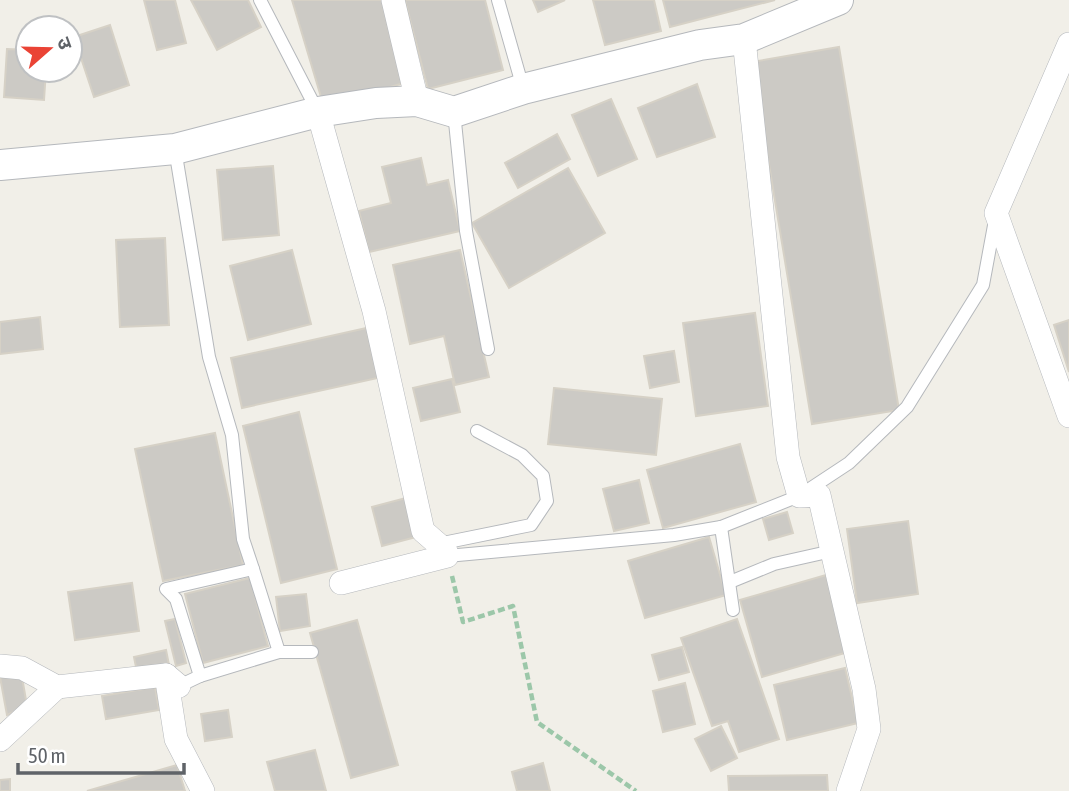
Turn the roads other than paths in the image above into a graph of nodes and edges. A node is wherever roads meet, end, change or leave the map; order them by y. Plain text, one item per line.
1 (260, 0) edge
2 (393, 0) edge
3 (498, 0) edge
4 (838, 0) edge
5 (744, 39) junction
6 (1069, 44) edge
7 (523, 89) junction
8 (417, 101) junction
9 (318, 111) junction
10 (454, 112) junction
11 (175, 149) junction
12 (0, 165) edge
13 (996, 213) junction
14 (488, 349) dead end
15 (1069, 416) edge
16 (477, 431) dead end
17 (799, 496) junction
18 (721, 527) junction
19 (442, 550) junction
20 (832, 551) junction
21 (253, 569) junction
22 (730, 582) junction
23 (341, 583) dead end
24 (733, 610) dead end
25 (279, 652) junction
26 (312, 652) dead end
27 (0, 666) edge
28 (182, 679) junction
29 (57, 687) junction
30 (0, 740) edge
31 (203, 791) edge
32 (848, 791) edge

1 - 9 lane
2 - 8 street
3 - 7 lane
4 - 5 street
5 - 7 street
5 - 17 street
6 - 13 street
7 - 10 street
8 - 9 street
8 - 10 street
9 - 11 street
9 - 19 street
10 - 14 lane
11 - 12 street
11 - 21 lane
13 - 15 street
13 - 17 lane
16 - 19 lane
17 - 18 lane
17 - 20 street
18 - 19 lane
18 - 22 lane
19 - 23 street
20 - 22 lane
20 - 32 street
21 - 25 lane
21 - 28 lane
22 - 24 lane
25 - 26 lane
25 - 28 lane
27 - 29 street
28 - 29 street
28 - 31 street
29 - 30 street

